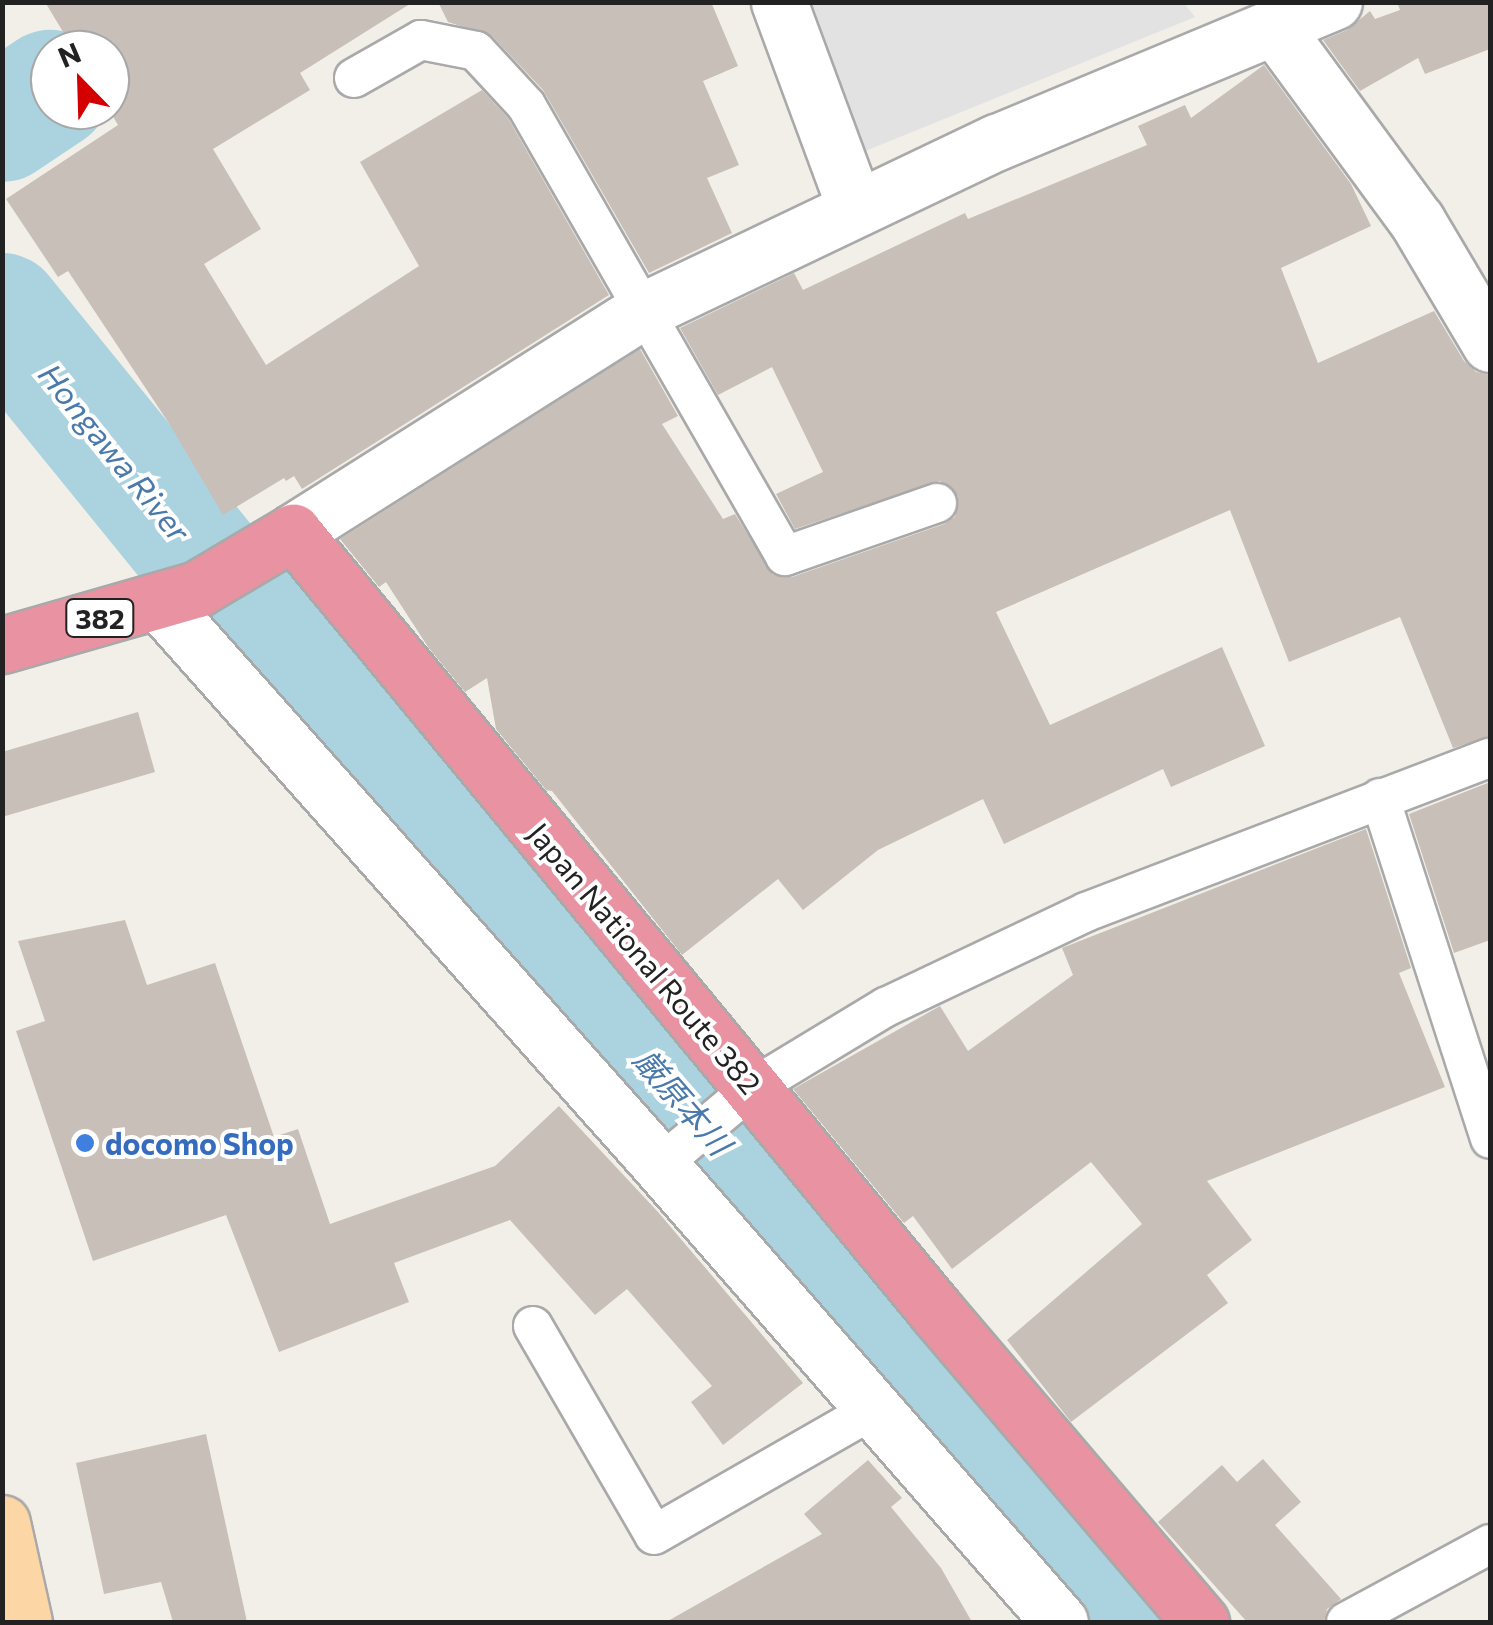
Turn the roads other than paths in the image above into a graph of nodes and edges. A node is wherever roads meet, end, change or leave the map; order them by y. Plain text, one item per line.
1 (779, 2) edge
2 (1334, 2) edge
3 (1247, 23) edge
4 (354, 78) dead end
5 (855, 208) junction
6 (644, 310) junction
7 (1490, 344) edge
8 (938, 503) dead end
9 (275, 544) junction
10 (178, 596) junction
11 (2, 645) edge
12 (1490, 758) edge
13 (1380, 798) junction
14 (745, 1093) junction
15 (1490, 1139) edge
16 (667, 1158) junction
17 (533, 1326) dead end
18 (874, 1409) junction
19 (2, 1524) edge
20 (1490, 1544) edge
21 (24, 1622) edge
22 (1060, 1622) edge
23 (1201, 1622) edge
24 (1346, 1622) edge

1 - 5 street
2 - 3 street
3 - 5 street
3 - 7 street
4 - 6 lane
5 - 6 street
6 - 8 lane
6 - 9 street
9 - 10 highway, 382
9 - 14 highway, Japan National Route 382
10 - 11 highway, 382
10 - 16 street
12 - 13 lane
13 - 14 lane
13 - 15 lane
14 - 16 lane
14 - 23 highway, Japan National Route 382
16 - 18 street
17 - 18 lane
18 - 22 street
19 - 21 main road
20 - 24 lane

